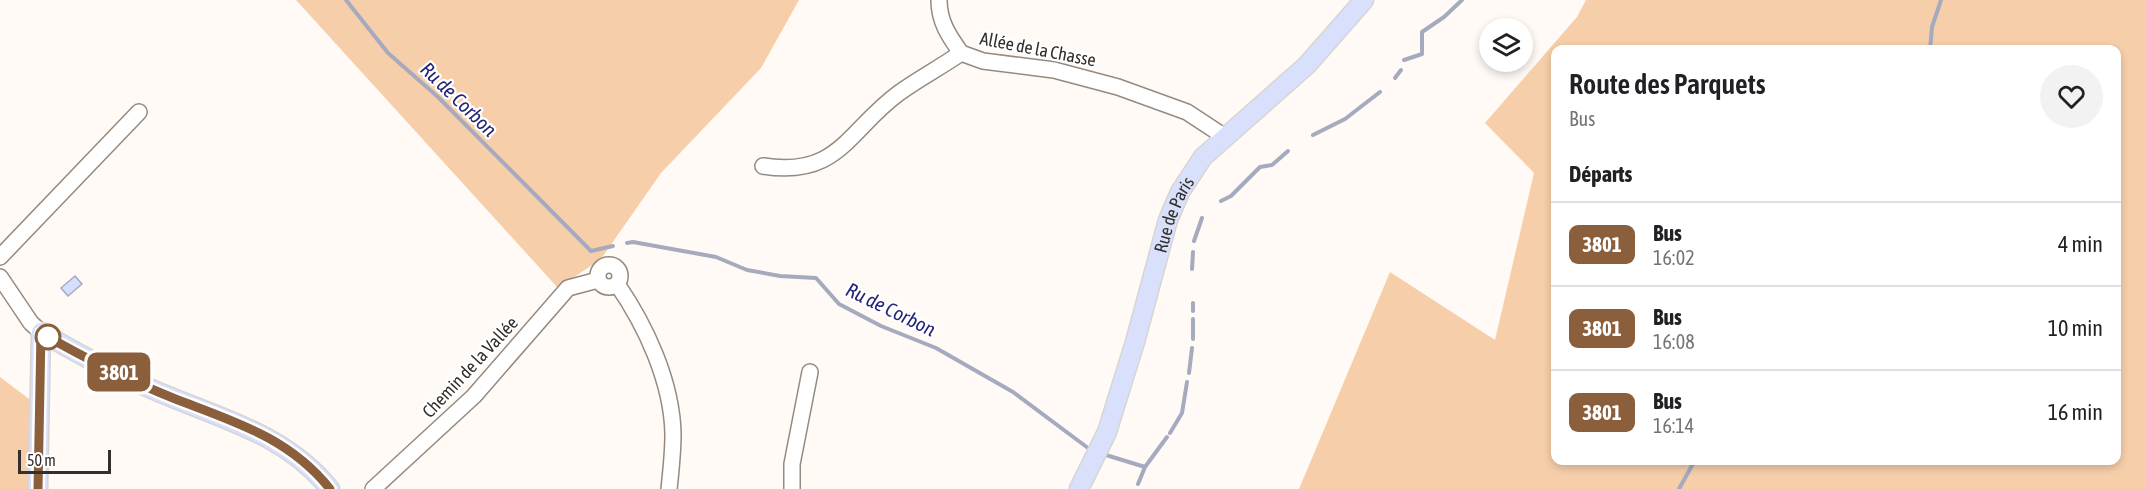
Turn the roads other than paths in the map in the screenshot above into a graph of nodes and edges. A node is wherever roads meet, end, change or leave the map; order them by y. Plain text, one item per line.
1 (939, 0) edge
2 (1364, 0) edge
3 (962, 53) junction
4 (139, 112) dead end
5 (1225, 137) junction
6 (763, 166) dead end
7 (0, 257) edge
8 (0, 277) edge
9 (41, 333) junction
10 (810, 372) dead end
11 (38, 489) edge
12 (330, 489) edge
13 (373, 489) edge
14 (669, 489) edge
15 (792, 489) edge
16 (1079, 489) edge

1 - 3 street
2 - 5 main road, Rue de Paris
3 - 5 street, Allée de la Chasse
3 - 6 street, Allée de la Chasse
4 - 7 street
5 - 16 main road, Rue de Paris
8 - 9 street
9 - 11 main road
9 - 12 main road
10 - 15 street
13 - 14 street, Chemin de la Vallée

